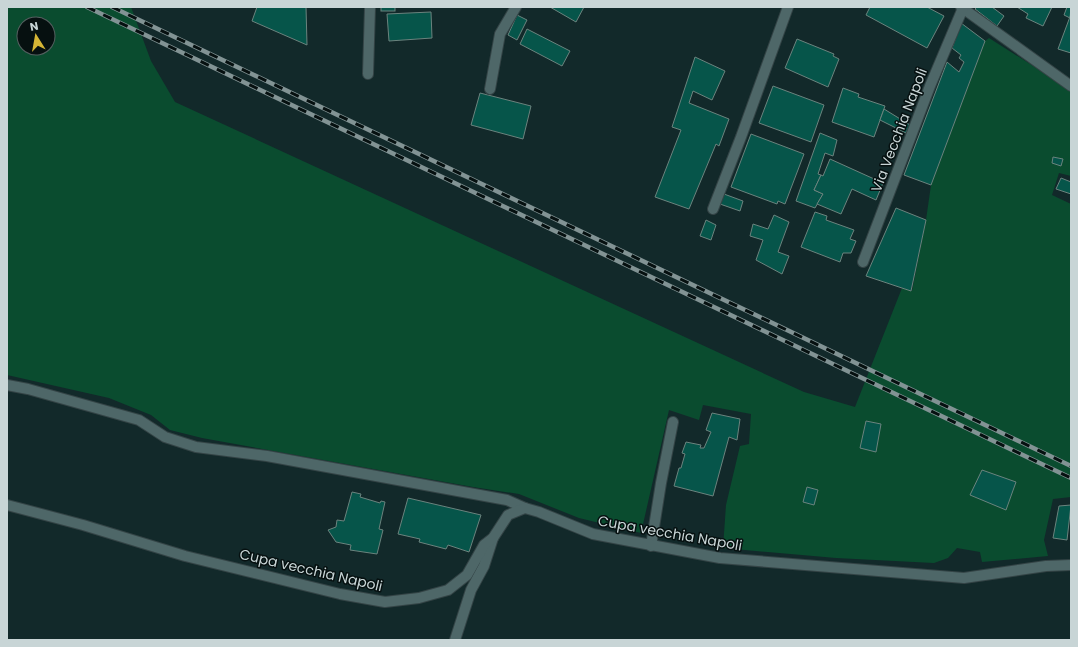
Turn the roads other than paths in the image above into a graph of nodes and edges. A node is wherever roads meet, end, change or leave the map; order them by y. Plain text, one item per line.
1 (370, 7) edge
2 (516, 7) edge
3 (788, 7) edge
4 (962, 8) edge
5 (368, 74) dead end
6 (1071, 86) edge
7 (490, 89) dead end
8 (713, 209) dead end
9 (863, 262) dead end
10 (7, 385) edge
11 (673, 422) dead end
12 (7, 505) edge
13 (525, 508) junction
14 (493, 538) junction
15 (651, 546) junction
16 (1071, 566) edge
17 (455, 640) edge

1 - 5 street
2 - 7 street
3 - 8 street
4 - 6 street, Via Vecchia Napoli
4 - 9 street, Via Vecchia Napoli
10 - 13 street
11 - 15 street
12 - 14 street, Cupa vecchia Napoli
13 - 14 street, Cupa vecchia Napoli
13 - 15 street, Cupa vecchia Napoli
14 - 17 street
15 - 16 street, Cupa vecchia Napoli

